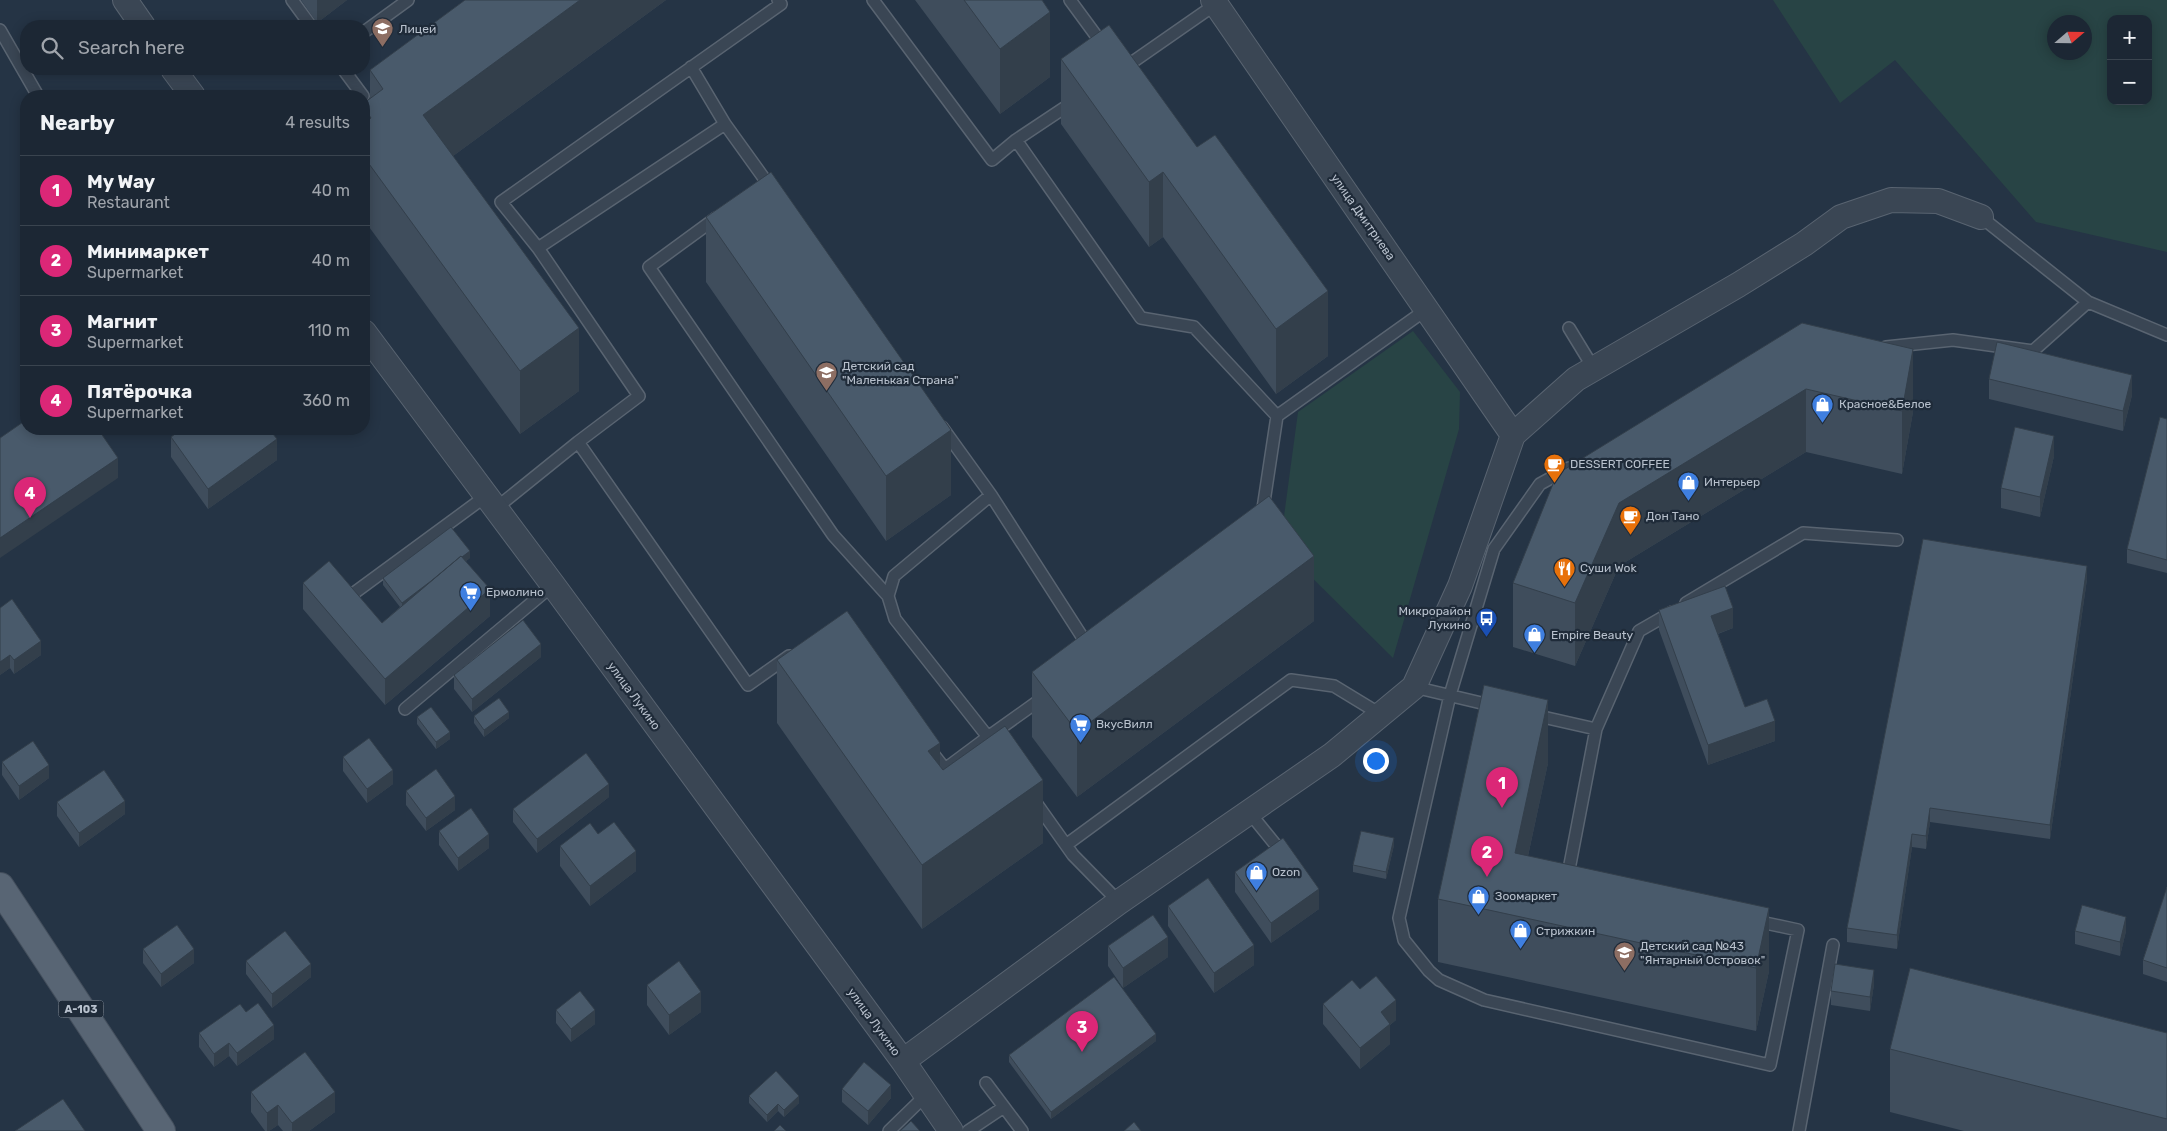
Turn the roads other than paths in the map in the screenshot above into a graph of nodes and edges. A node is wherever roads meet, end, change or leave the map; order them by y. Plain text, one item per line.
1 (125, 0) edge
2 (292, 0) edge
3 (408, 0) edge
4 (778, 0) edge
5 (873, 0) edge
6 (1070, 0) edge
7 (1215, 2) edge
8 (139, 20) edge
9 (307, 20) edge
10 (370, 28) edge
11 (0, 30) edge
12 (20, 65) edge
13 (691, 67) junction
14 (26, 75) edge
15 (177, 75) edge
16 (348, 75) edge
17 (35, 90) edge
18 (189, 90) edge
19 (359, 90) edge
20 (1080, 97) edge
21 (370, 105) edge
22 (372, 108) edge
23 (725, 124) junction
24 (1016, 140) junction
25 (778, 197) edge
26 (727, 210) edge
27 (1981, 217) joint
28 (538, 248) junction
29 (2088, 302) junction
30 (1426, 309) junction
31 (1569, 328) dead end
32 (2167, 335) edge
33 (370, 340) edge
34 (1876, 348) edge
35 (1594, 369) junction
36 (934, 415) edge
37 (1277, 416) junction
38 (1513, 435) junction
39 (578, 442) junction
40 (1582, 461) edge
41 (991, 495) junction
42 (490, 502) junction
43 (1261, 522) edge
44 (1897, 540) dead end
45 (553, 585) junction
46 (350, 596) edge
47 (888, 596) junction
48 (797, 651) edge
49 (1097, 660) edge
50 (1414, 687) junction
51 (1051, 693) edge
52 (1450, 696) junction
53 (405, 710) dead end
54 (1380, 714) junction
55 (1596, 729) junction
56 (988, 737) junction
57 (920, 738) edge
58 (1000, 752) edge
59 (1027, 791) edge
60 (1249, 812) junction
61 (1066, 845) junction
62 (1291, 864) edge
63 (1576, 886) edge
64 (0, 887) edge
65 (1119, 902) junction
66 (1740, 918) edge
67 (1833, 945) dead end
68 (903, 1061) junction
69 (986, 1083) dead end
70 (926, 1095) junction
71 (1004, 1107) junction
72 (161, 1131) edge
73 (889, 1131) edge
74 (951, 1131) edge
75 (968, 1131) edge
76 (1022, 1131) edge
77 (1799, 1131) edge

1 - 8 street
2 - 9 lane
3 - 10 lane
4 - 13 lane
5 - 24 lane
6 - 7 lane
7 - 30 street, улица Дмитриева
11 - 12 lane
13 - 23 lane
13 - 28 lane
14 - 17 lane
15 - 18 street
16 - 19 lane
20 - 24 lane
21 - 22 lane
23 - 25 lane
23 - 28 lane
24 - 37 lane
26 - 47 lane
27 - 29 lane
27 - 35 street
28 - 39 lane
29 - 32 lane
29 - 34 lane
30 - 37 lane
30 - 38 street, улица Дмитриева
31 - 35 lane
33 - 42 street, улица Лукино
35 - 38 street
36 - 41 lane
37 - 43 lane
38 - 50 street
39 - 42 lane
39 - 48 lane
40 - 52 lane
41 - 47 lane
41 - 49 lane
42 - 45 street, улица Лукино
42 - 46 lane
44 - 55 lane
45 - 53 lane
45 - 68 street, улица Лукино
47 - 56 lane
50 - 52 lane
50 - 54 street
51 - 56 lane
52 - 55 lane
52 - 66 lane
54 - 60 street
54 - 61 lane
55 - 63 lane
56 - 57 lane
56 - 58 lane
59 - 61 lane
60 - 62 lane
60 - 65 street
61 - 65 lane
64 - 72 main road, А-103
65 - 68 street
67 - 77 lane
68 - 70 street, улица Лукино
69 - 71 lane
70 - 73 lane
70 - 74 street
71 - 75 lane
71 - 76 lane

